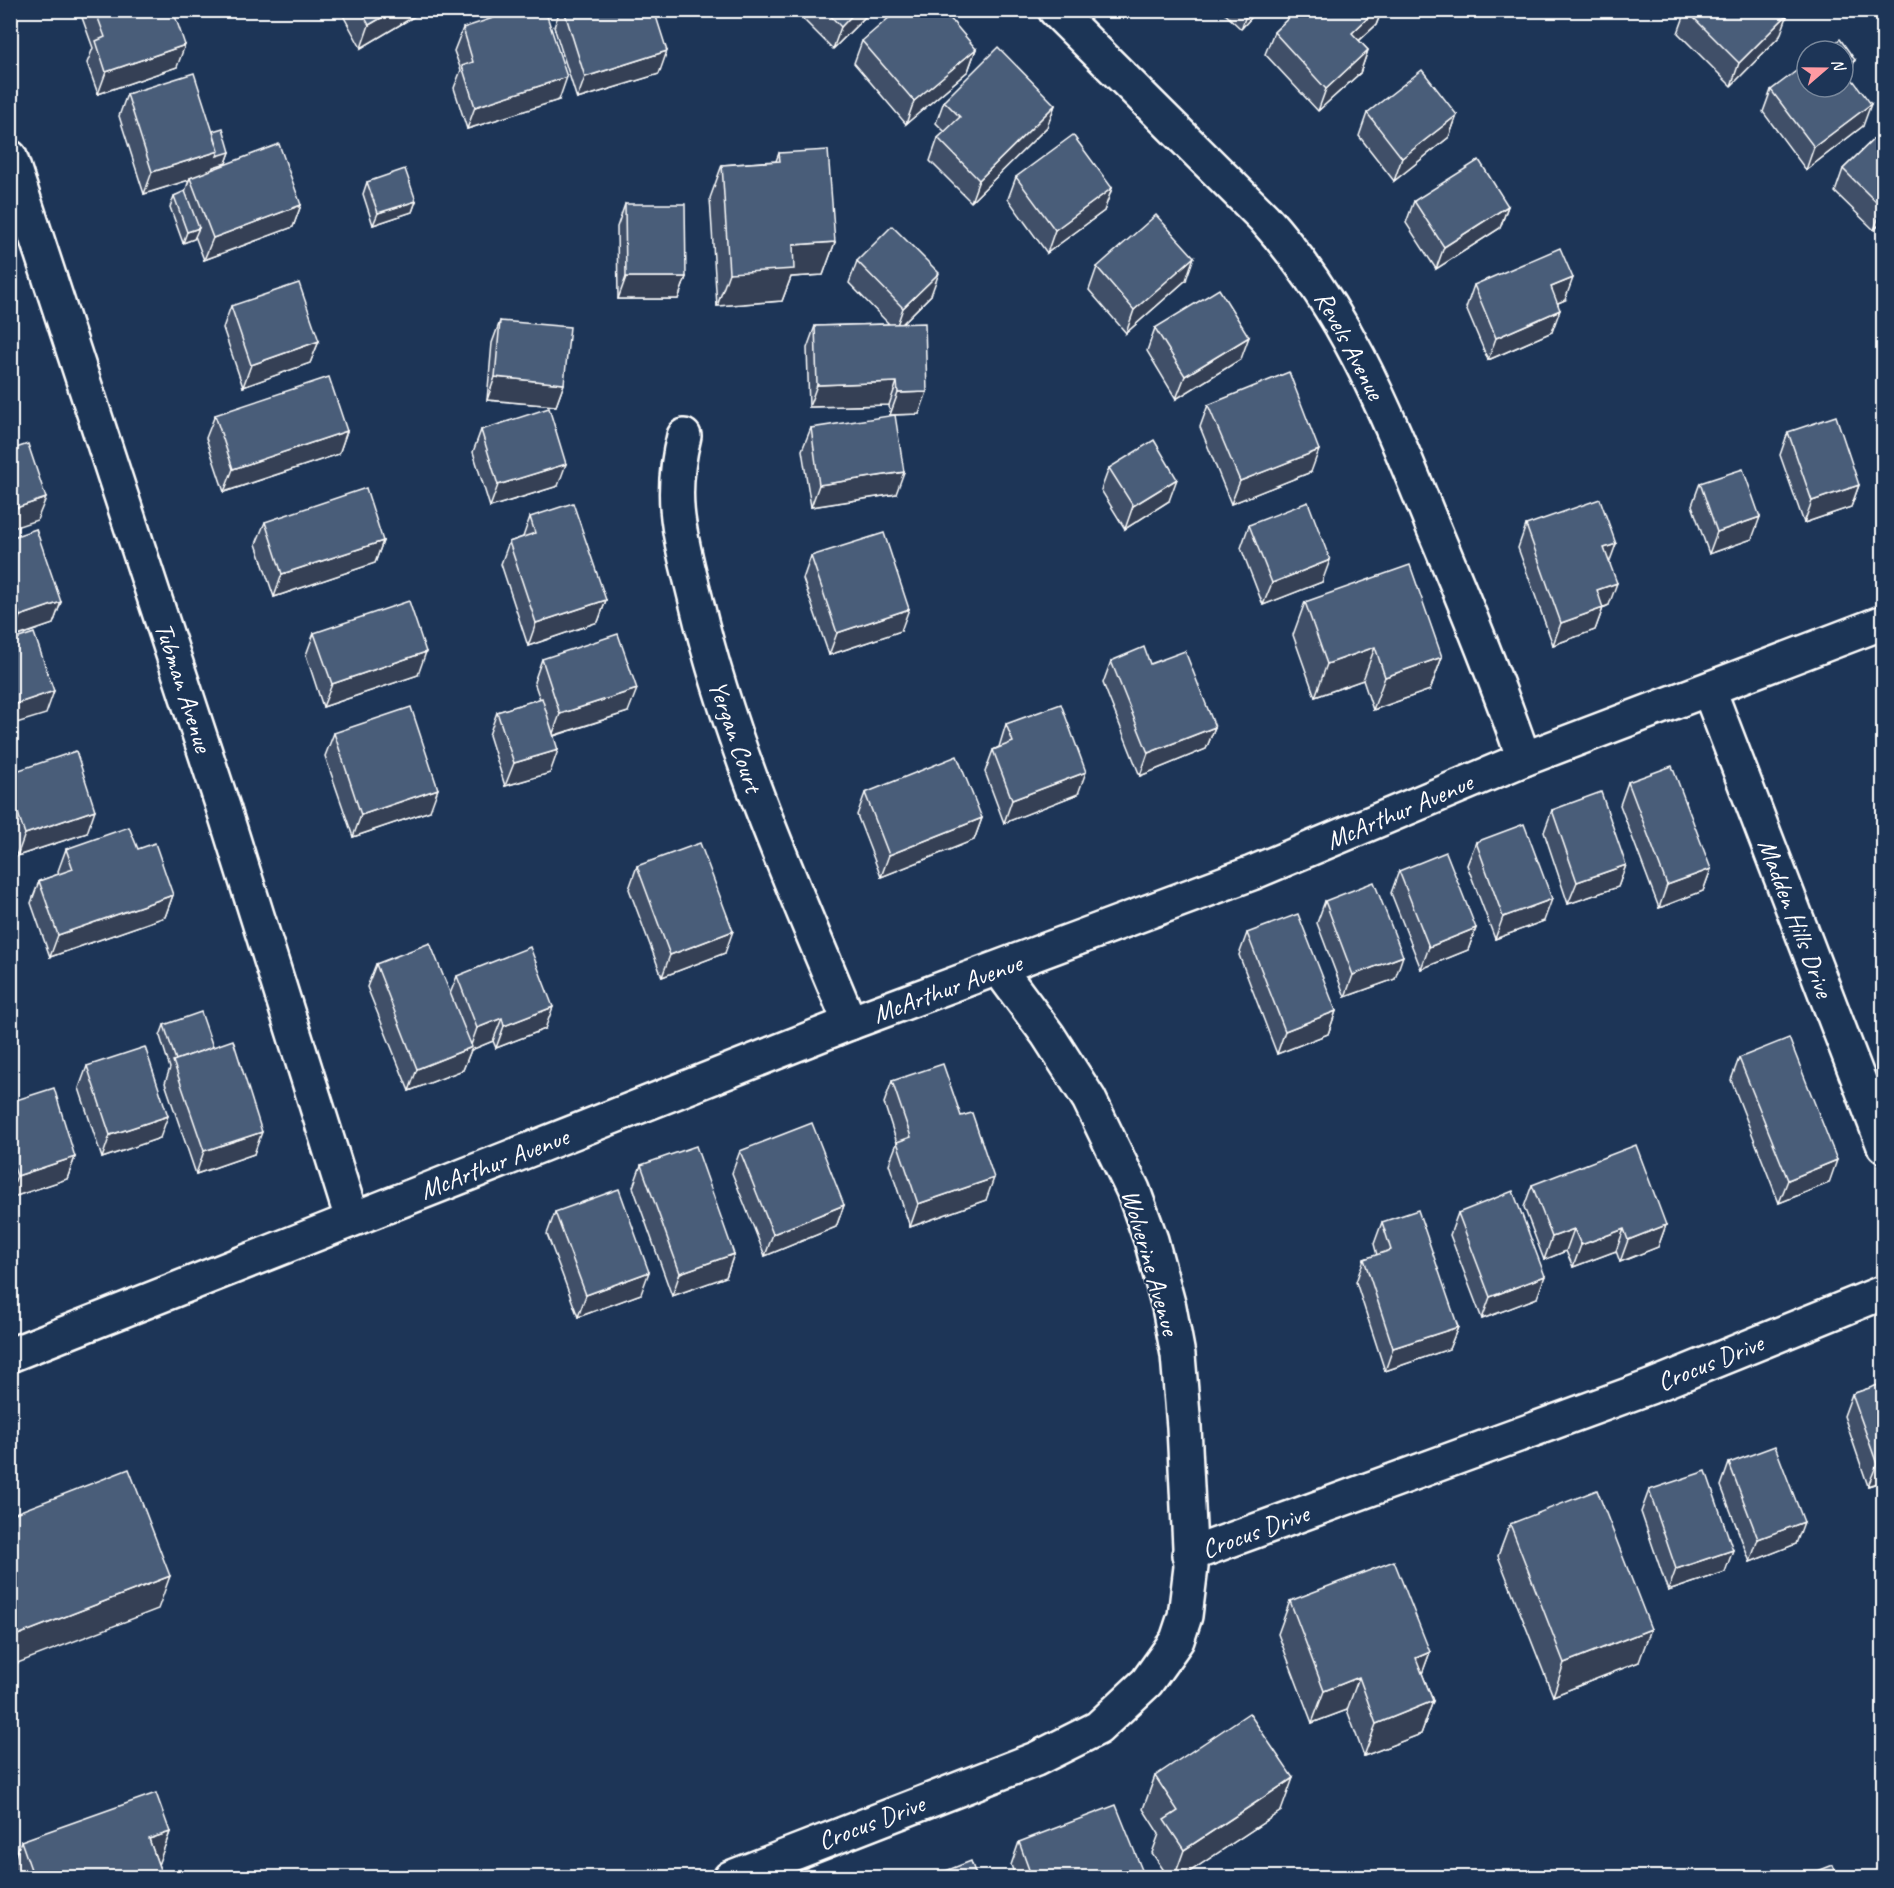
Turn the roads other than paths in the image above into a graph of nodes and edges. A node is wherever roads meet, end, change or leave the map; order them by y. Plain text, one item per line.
1 (1055, 10) edge
2 (10, 157) edge
3 (684, 436) dead end
4 (1884, 622) edge
5 (1709, 690) junction
6 (1524, 759) junction
7 (999, 969) junction
8 (850, 1023) junction
9 (1884, 1146) edge
10 (352, 1219) junction
11 (1884, 1292) edge
12 (10, 1355) edge
13 (1189, 1555) junction
14 (730, 1878) edge

1 - 6 street, Revels Avenue
2 - 10 street, Tubman Avenue
3 - 8 street, Yergan Court
4 - 5 street, McArthur Avenue
5 - 6 street, McArthur Avenue
5 - 9 street, Madden Hills Drive
6 - 7 street, McArthur Avenue
7 - 8 street, McArthur Avenue
7 - 13 street, Wolverine Avenue
8 - 10 street, McArthur Avenue
10 - 12 street, McArthur Avenue
11 - 13 street, Crocus Drive
13 - 14 street, Crocus Drive

